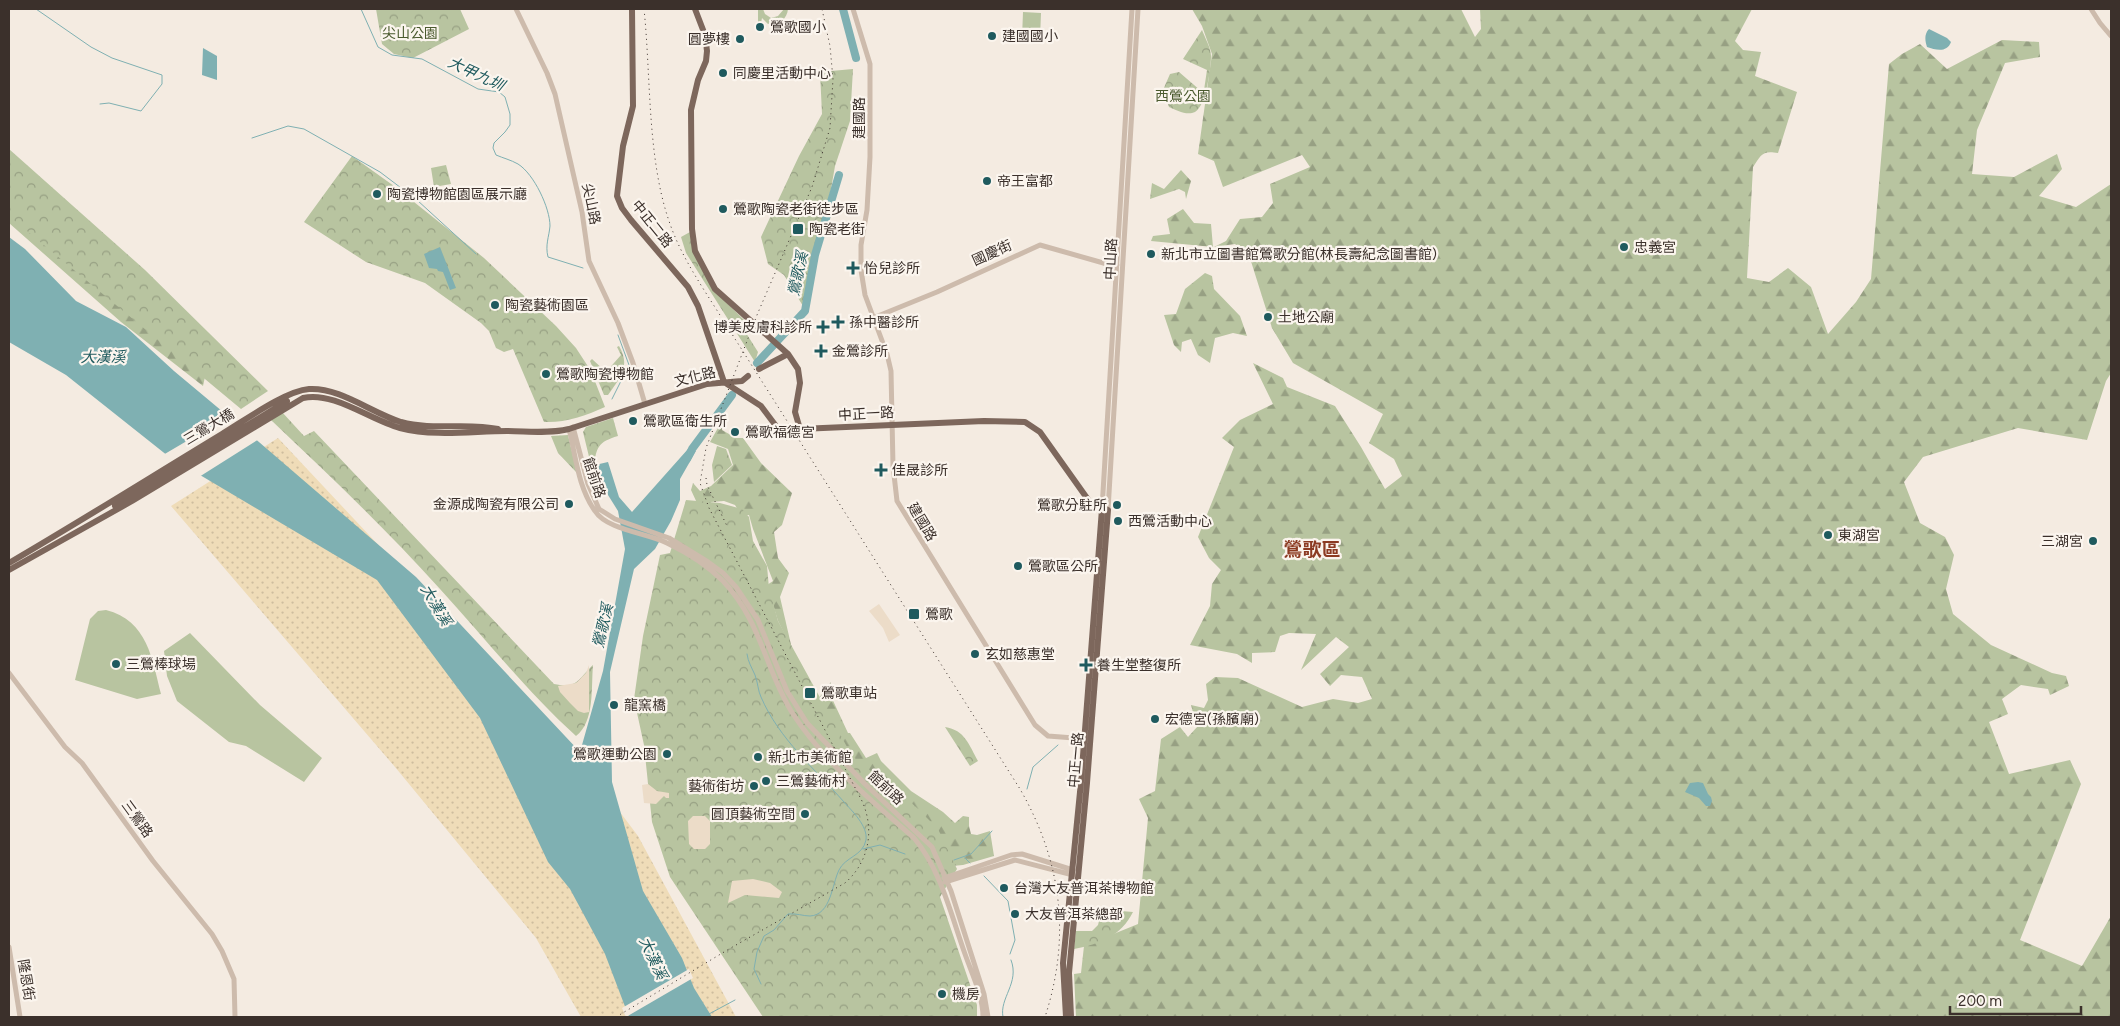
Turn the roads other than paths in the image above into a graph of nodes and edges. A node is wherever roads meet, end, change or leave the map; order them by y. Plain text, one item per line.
1 (516, 9) edge
2 (632, 9) edge
3 (695, 9) edge
4 (853, 9) edge
5 (1132, 9) edge
6 (1138, 9) edge
7 (2091, 9) edge
8 (2111, 36) edge
9 (1126, 167) junction
10 (1117, 265) junction
11 (1122, 272) junction
12 (873, 318) junction
13 (788, 354) junction
14 (759, 369) dead end
15 (748, 376) dead end
16 (727, 384) junction
17 (287, 400) dead end
18 (645, 404) junction
19 (893, 425) junction
20 (571, 428) junction
21 (436, 429) junction
22 (785, 433) dead end
23 (1105, 509) junction
24 (81, 525) junction
25 (663, 539) junction
26 (9, 562) edge
27 (9, 570) edge
28 (9, 673) edge
29 (1087, 739) junction
30 (1074, 873) junction
31 (947, 879) junction
32 (939, 882) junction
33 (9, 947) edge
34 (20, 1017) edge
35 (235, 1017) edge
36 (983, 1017) edge
37 (988, 1017) edge
38 (1066, 1017) edge
39 (1071, 1017) edge

1 - 18 street, 尖山路
2 - 16 main road, 中正二路
3 - 13 main road
4 - 12 street, 建國路
5 - 9 street, 中山路
6 - 9 street, 中山路
7 - 8 street
9 - 10 street, 中山路
9 - 11 street, 中山路
10 - 11 street
10 - 12 street, 國慶街
10 - 23 street, 中山路
11 - 23 street, 中山路
12 - 19 street, 建國路
13 - 14 main road
13 - 19 main road, 中正一路
15 - 16 main road
16 - 18 main road, 文化路
16 - 22 main road, 文化路
17 - 24 main road
18 - 20 main road, 文化路
19 - 23 main road, 中正一路
19 - 29 street, 建國路
20 - 21 main road, 文化路
20 - 25 street, 館前路
21 - 24 main road, 三鶯大橋
21 - 24 main road, 三鶯大橋
23 - 29 main road, 中正一路
24 - 26 main road, 三鶯大橋
24 - 27 main road, 三鶯大橋
25 - 31 street, 館前路
25 - 32 street, 館前路
28 - 35 street, 三鶯路
29 - 30 main road, 中正一路
30 - 31 street
30 - 31 street
30 - 38 main road, 中正一路
30 - 39 main road, 中正一路
31 - 32 street
31 - 37 street, 館前路
32 - 36 street, 館前路
33 - 34 street, 隆恩街

